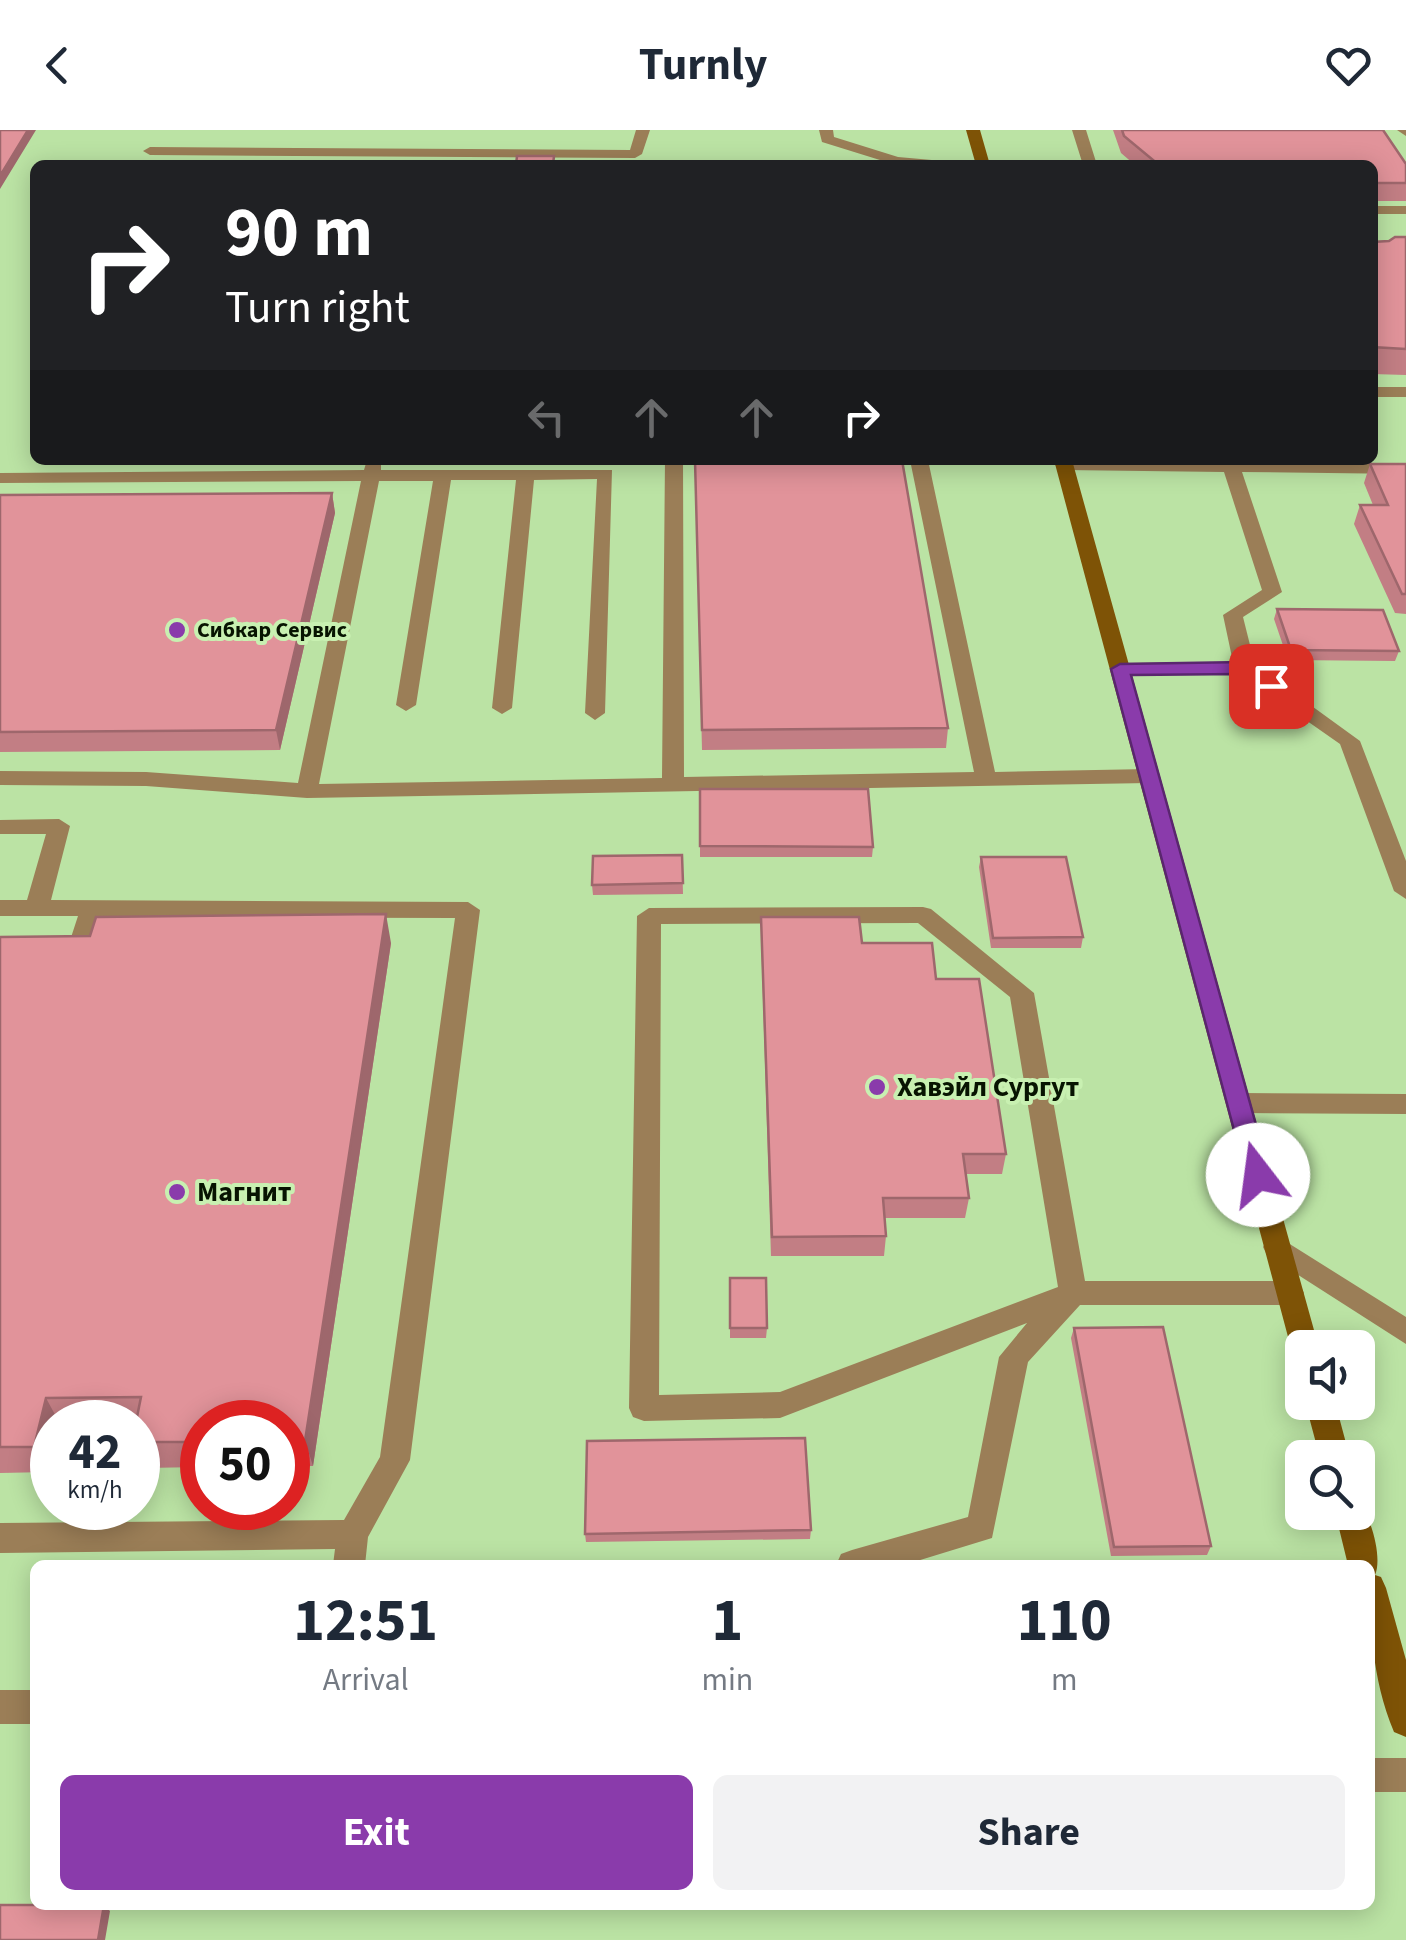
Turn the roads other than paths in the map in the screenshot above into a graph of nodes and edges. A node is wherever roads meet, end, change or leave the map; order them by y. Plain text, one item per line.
1 (643, 130) edge
2 (826, 130) edge
3 (973, 130) edge
4 (1079, 130) edge
5 (150, 151) dead end
6 (635, 154) junction
7 (617, 160) edge
8 (891, 160) edge
9 (982, 160) edge
10 (1088, 160) edge
11 (1378, 210) edge
12 (1406, 210) edge
13 (1378, 392) edge
14 (1406, 392) edge
15 (674, 465) edge
16 (920, 465) edge
17 (1065, 465) edge
18 (1148, 465) edge
19 (1231, 467) junction
20 (373, 468) edge
21 (1406, 468) edge
22 (526, 474) junction
23 (444, 475) junction
24 (0, 478) edge
25 (1245, 668) junction
26 (1120, 669) junction
27 (406, 705) dead end
28 (502, 708) dead end
29 (595, 712) dead end
30 (1150, 776) junction
31 (0, 778) edge
32 (986, 779) junction
33 (673, 784) junction
34 (307, 791) junction
35 (0, 827) edge
36 (1406, 891) edge
37 (93, 907) junction
38 (0, 908) edge
39 (38, 908) junction
40 (74, 966) edge
41 (1239, 1104) junction
42 (1406, 1104) edge
43 (1277, 1247) junction
44 (1073, 1293) junction
45 (1290, 1293) junction
46 (1300, 1330) edge
47 (1406, 1332) edge
48 (1355, 1530) edge
49 (0, 1538) edge
50 (351, 1550) edge
51 (869, 1560) edge
52 (1363, 1560) edge
53 (1375, 1606) edge
54 (0, 1707) edge
55 (30, 1707) edge
56 (1406, 1720) edge
57 (1375, 1775) edge
58 (1406, 1775) edge

1 - 6 lane
2 - 8 lane
3 - 9 main road
4 - 10 lane
5 - 6 lane
6 - 7 lane
11 - 12 lane
13 - 14 lane
15 - 33 lane
16 - 32 lane
17 - 26 main road
18 - 19 lane
19 - 21 lane
19 - 25 lane
20 - 23 lane
20 - 24 lane
20 - 34 lane
22 - 23 lane
22 - 28 lane
22 - 29 lane
23 - 27 lane
25 - 26 lane
25 - 36 lane
26 - 30 main road
30 - 32 lane
30 - 41 main road
31 - 34 lane
32 - 33 lane
33 - 34 lane
35 - 39 lane
37 - 39 lane
37 - 40 lane
37 - 50 lane
38 - 39 lane
41 - 42 lane
41 - 43 main road
43 - 45 main road
43 - 47 lane
44 - 44 lane
44 - 45 lane
44 - 51 lane
45 - 46 main road
48 - 52 main road
49 - 50 lane
53 - 56 main road
54 - 55 lane
57 - 58 lane

